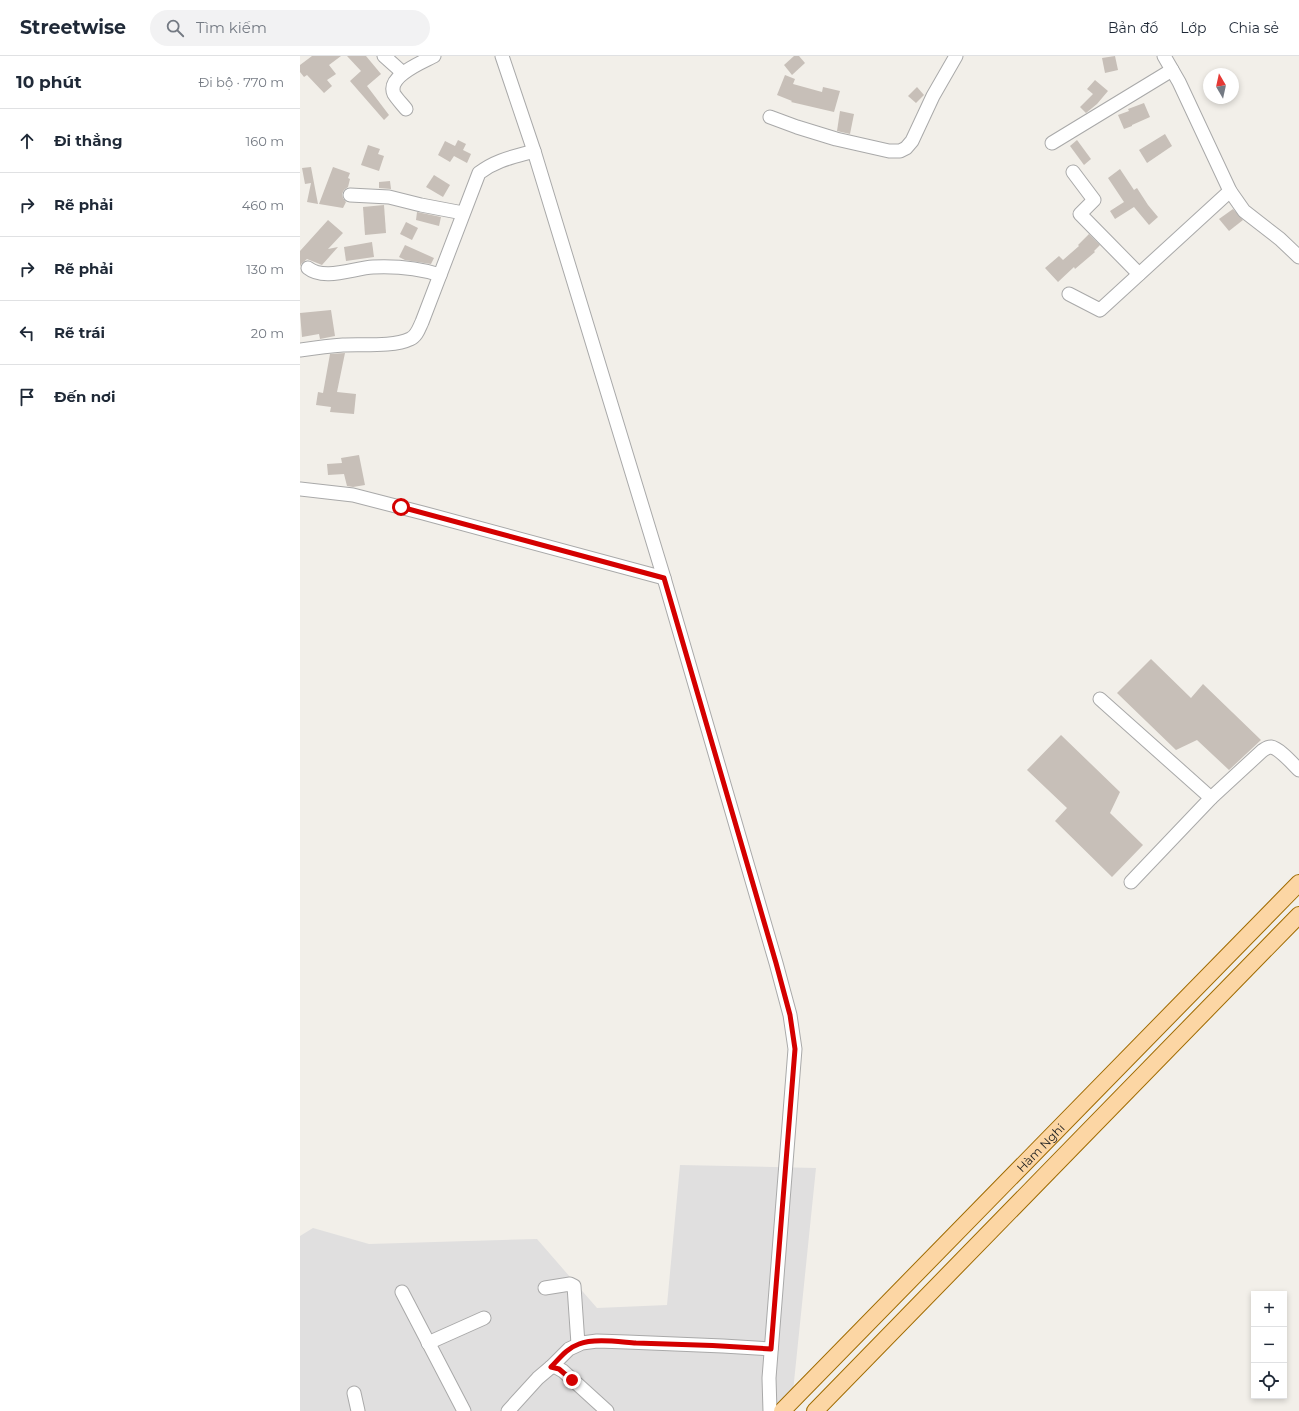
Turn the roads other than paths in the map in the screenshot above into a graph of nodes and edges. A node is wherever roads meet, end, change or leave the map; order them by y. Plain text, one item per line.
1 (384, 56) edge
2 (434, 56) edge
3 (502, 56) edge
4 (956, 56) edge
5 (1164, 56) edge
6 (1172, 70) junction
7 (403, 73) junction
8 (406, 108) dead end
9 (770, 117) dead end
10 (1052, 143) dead end
11 (534, 151) junction
12 (1073, 172) dead end
13 (1230, 191) junction
14 (350, 195) dead end
15 (463, 213) junction
16 (1299, 257) edge
17 (308, 268) dead end
18 (1138, 274) junction
19 (440, 275) junction
20 (1069, 294) dead end
21 (300, 350) edge
22 (300, 490) edge
23 (664, 578) junction
24 (1100, 699) dead end
25 (1299, 770) edge
26 (1211, 798) junction
27 (1131, 882) dead end
28 (1299, 883) edge
29 (1299, 915) edge
30 (545, 1288) dead end
31 (402, 1292) dead end
32 (484, 1318) dead end
33 (428, 1343) junction
34 (578, 1344) junction
35 (771, 1349) junction
36 (551, 1367) junction
37 (354, 1393) dead end
38 (358, 1411) edge
39 (464, 1411) edge
40 (508, 1411) edge
41 (607, 1411) edge
42 (770, 1411) edge
43 (782, 1411) edge
44 (814, 1411) edge

1 - 7 street
2 - 7 street
3 - 11 street
4 - 9 street
5 - 6 street
6 - 10 street
6 - 13 street
7 - 8 street
11 - 15 street
11 - 23 street
12 - 18 street
13 - 16 street
13 - 18 street
14 - 15 street
15 - 19 street
17 - 19 street
18 - 20 street
19 - 21 street
22 - 23 street
23 - 35 street
24 - 26 street
25 - 26 street
26 - 27 street
28 - 43 main road, Hàm Nghi
29 - 44 main road, Hàm Nghi
30 - 34 street
31 - 33 street
32 - 33 street
33 - 39 street
34 - 35 street
34 - 36 street
35 - 42 street
36 - 40 street
36 - 41 street
37 - 38 street

